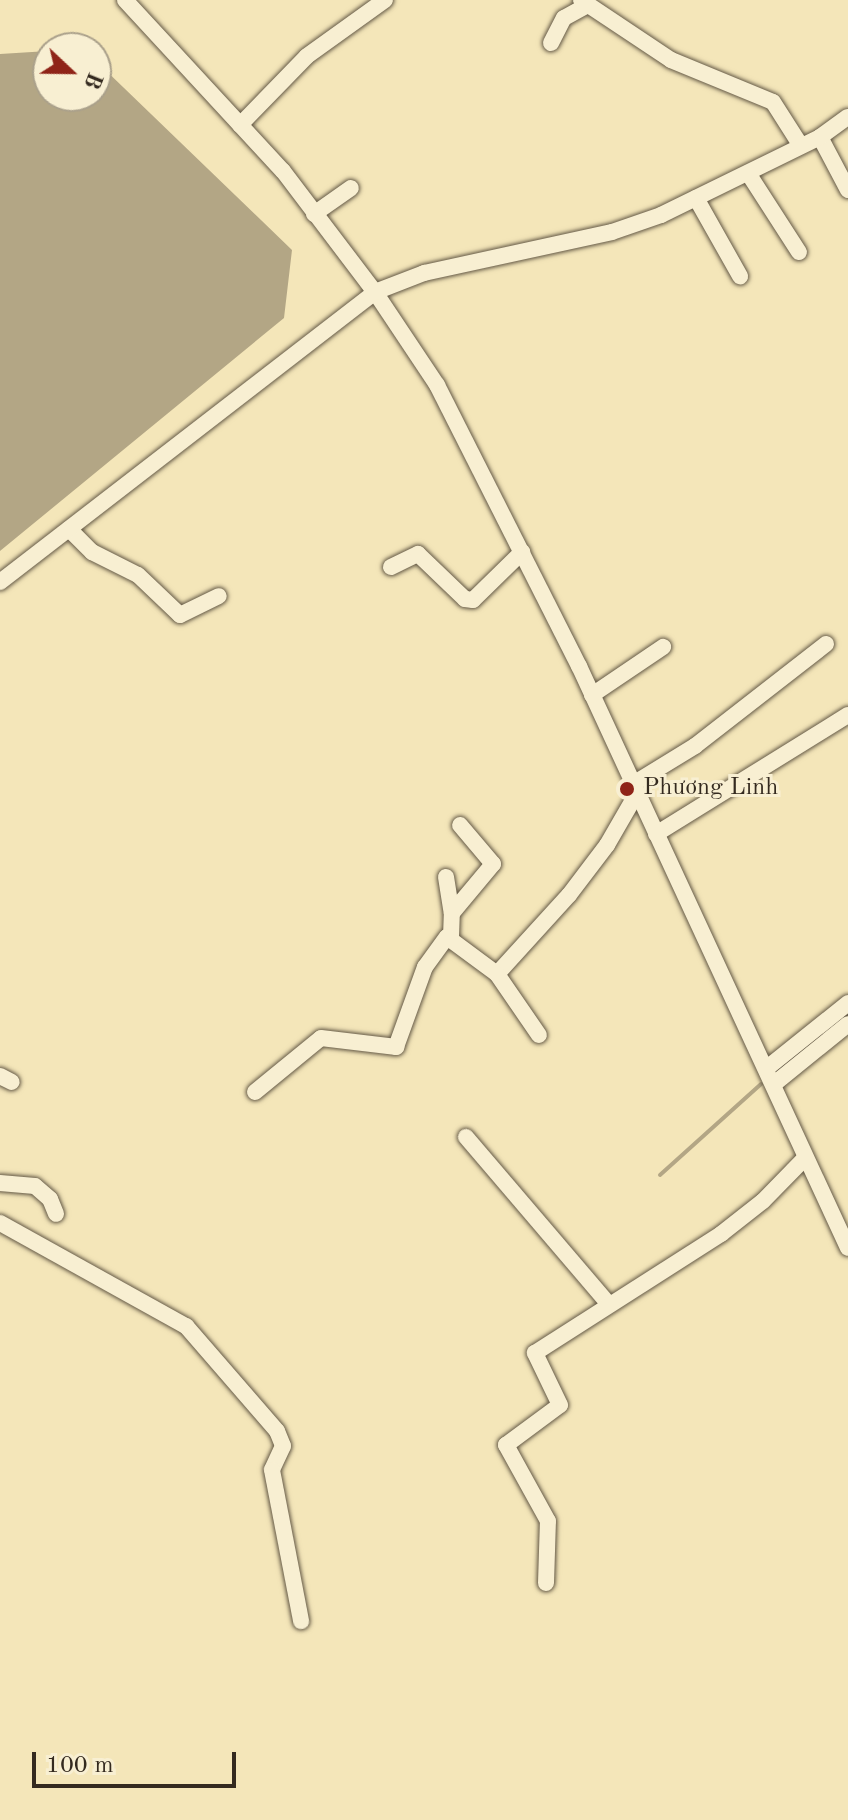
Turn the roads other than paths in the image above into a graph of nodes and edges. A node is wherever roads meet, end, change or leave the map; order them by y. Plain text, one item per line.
1 (125, 0) edge
2 (385, 0) edge
3 (584, 2) edge
4 (551, 43) dead end
5 (848, 117) edge
6 (240, 125) junction
7 (820, 137) junction
8 (801, 146) junction
9 (748, 173) junction
10 (351, 188) dead end
11 (848, 190) edge
12 (696, 198) junction
13 (314, 214) junction
14 (799, 252) dead end
15 (740, 276) dead end
16 (375, 292) junction
17 (69, 529) junction
18 (522, 552) junction
19 (391, 567) dead end
20 (0, 582) edge
21 (219, 596) dead end
22 (826, 644) dead end
23 (663, 647) dead end
24 (592, 695) junction
25 (848, 715) edge
26 (635, 788) junction
27 (460, 825) dead end
28 (656, 834) junction
29 (446, 877) dead end
30 (452, 913) junction
31 (451, 937) junction
32 (497, 974) junction
33 (848, 1003) edge
34 (848, 1024) edge
35 (539, 1035) dead end
36 (767, 1068) junction
37 (774, 1084) junction
38 (255, 1092) dead end
39 (466, 1137) dead end
40 (805, 1158) junction
41 (0, 1183) edge
42 (56, 1214) dead end
43 (0, 1223) edge
44 (848, 1248) edge
45 (608, 1303) junction
46 (546, 1583) dead end
47 (301, 1621) dead end

1 - 6 street
2 - 6 street
3 - 4 street
3 - 8 street
5 - 7 street
6 - 13 street
7 - 8 street
7 - 11 street
8 - 9 street
9 - 12 street
9 - 14 street
10 - 13 street
12 - 15 street
12 - 16 street
13 - 16 street
16 - 17 street
16 - 18 street
17 - 20 street
17 - 21 street
18 - 19 street
18 - 24 street
22 - 26 street
23 - 24 street
24 - 26 street
25 - 28 street
26 - 28 street
26 - 32 street
27 - 30 street
28 - 36 street
29 - 30 street
30 - 31 street
31 - 32 street
31 - 38 street
32 - 35 street
33 - 36 street
34 - 37 street
36 - 37 street
37 - 40 street
39 - 45 street
40 - 44 street
40 - 45 street
41 - 42 street
43 - 47 street
45 - 46 street

